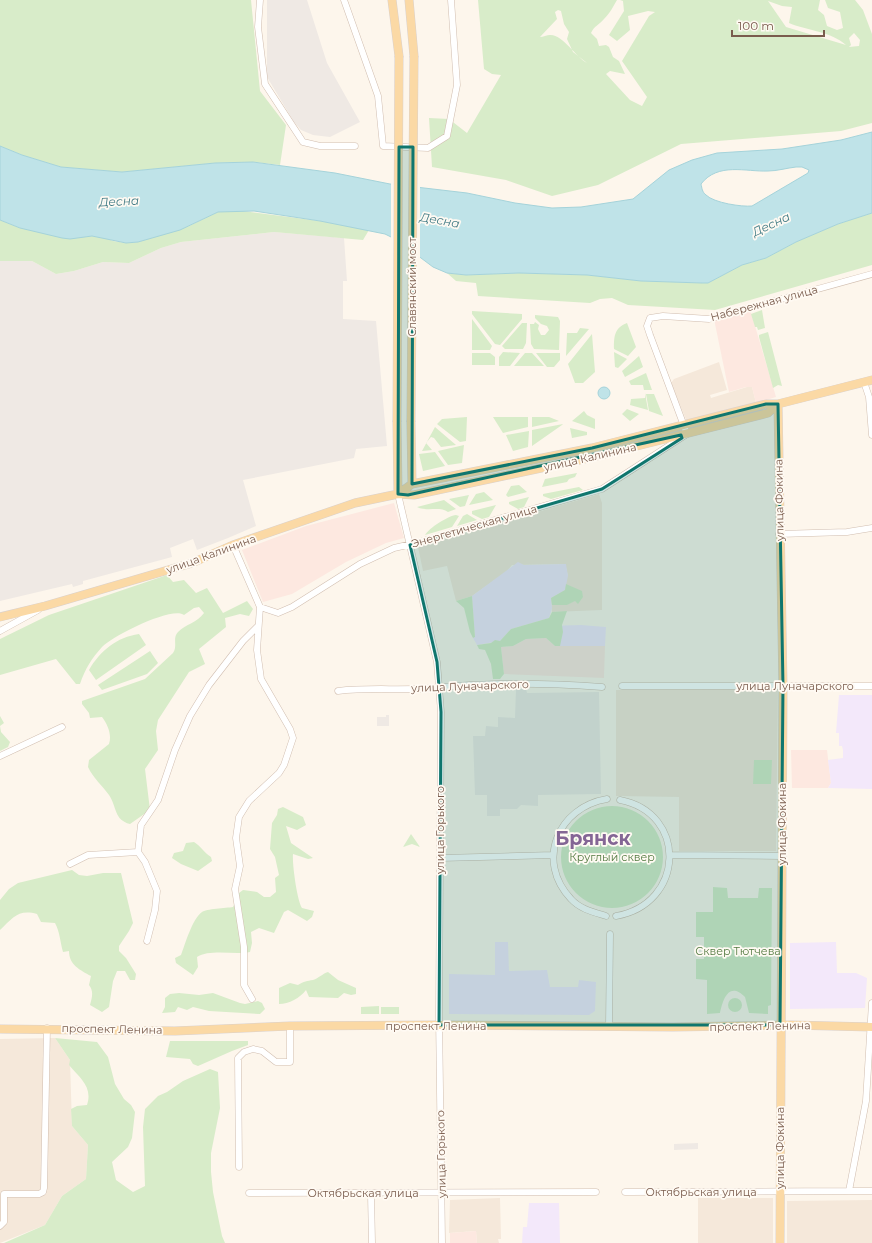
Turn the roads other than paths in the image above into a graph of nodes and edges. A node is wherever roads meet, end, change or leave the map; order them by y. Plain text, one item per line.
1 (260, 0) edge
2 (344, 0) edge
3 (392, 0) edge
4 (409, 0) edge
5 (451, 0) edge
6 (355, 146) dead end
7 (872, 274) edge
8 (872, 380) edge
9 (864, 382) junction
10 (778, 404) junction
11 (397, 422) joint
12 (685, 425) junction
13 (687, 434) junction
14 (872, 435) edge
15 (412, 484) junction
16 (398, 494) junction
17 (872, 528) edge
18 (779, 534) junction
19 (233, 545) junction
20 (410, 545) junction
21 (45, 606) junction
22 (260, 607) junction
23 (0, 617) edge
24 (258, 626) junction
25 (0, 631) edge
26 (622, 686) dead end
27 (783, 686) junction
28 (872, 686) edge
29 (439, 687) junction
30 (602, 687) dead end
31 (338, 691) dead end
32 (62, 727) dead end
33 (0, 756) edge
34 (607, 799) dead end
35 (620, 800) dead end
36 (138, 852) junction
37 (553, 855) junction
38 (670, 855) junction
39 (782, 856) junction
40 (440, 858) junction
41 (70, 864) dead end
42 (606, 916) dead end
43 (616, 916) dead end
44 (610, 934) dead end
45 (147, 941) dead end
46 (252, 999) dead end
47 (872, 1003) edge
48 (439, 1025) junction
49 (780, 1025) junction
50 (290, 1026) junction
51 (609, 1027) junction
52 (871, 1027) edge
53 (0, 1028) edge
54 (47, 1028) junction
55 (239, 1168) dead end
56 (780, 1191) junction
57 (848, 1191) junction
58 (872, 1191) edge
59 (596, 1192) dead end
60 (625, 1192) dead end
61 (249, 1193) dead end
62 (441, 1193) junction
63 (371, 1194) junction
64 (0, 1226) edge
65 (372, 1243) edge
66 (442, 1243) edge
67 (780, 1243) edge

1 - 6 street
2 - 5 street
3 - 11 main road, Славянский мост, bridge
4 - 15 main road, Славянский мост, bridge
7 - 12 street, Набережная улица
8 - 9 main road, улица Калинина
9 - 10 main road, улица Калинина
9 - 14 street
10 - 12 main road, улица Калинина
10 - 13 main road, улица Калинина
10 - 18 main road, улица Фокина
11 - 16 main road, улица Горького
12 - 13 street
12 - 15 main road, улица Калинина
13 - 16 main road, улица Калинина
13 - 20 street, Энергетическая улица
15 - 16 main road, улица Калинина
16 - 19 main road, улица Калинина
16 - 20 street, улица Горького
17 - 18 street
18 - 27 main road, улица Фокина
19 - 21 main road, улица Калинина
19 - 22 street
20 - 22 street, Энергетическая улица
20 - 29 street, улица Горького
21 - 23 main road, улица Калинина
21 - 25 street
22 - 24 street
24 - 36 street
24 - 46 street
26 - 27 street, улица Луначарского
27 - 28 street, улица Луначарского
27 - 39 main road, улица Фокина
29 - 30 street, улица Луначарского
29 - 31 street, улица Луначарского
29 - 40 street, улица Горького
32 - 33 street
34 - 37 street
35 - 38 street
36 - 41 street
36 - 45 street
37 - 40 street
37 - 42 street
38 - 39 street
38 - 43 street
39 - 49 main road, улица Фокина
40 - 48 street, улица Горького
44 - 51 street
47 - 52 street
48 - 50 main road, проспект Ленина
48 - 51 main road, проспект Ленина
48 - 62 street, улица Горького
49 - 51 main road, проспект Ленина
49 - 52 main road, проспект Ленина
49 - 56 main road, улица Фокина
50 - 54 main road, проспект Ленина
50 - 55 street
52 - 57 street
53 - 54 main road, проспект Ленина
54 - 64 street
56 - 57 street, Октябрьская улица
56 - 60 street, Октябрьская улица
56 - 67 main road, улица Фокина
57 - 58 street, Октябрьская улица
59 - 62 street, Октябрьская улица
61 - 63 street, Октябрьская улица
62 - 63 street, Октябрьская улица
62 - 66 street, улица Горького
63 - 65 street

